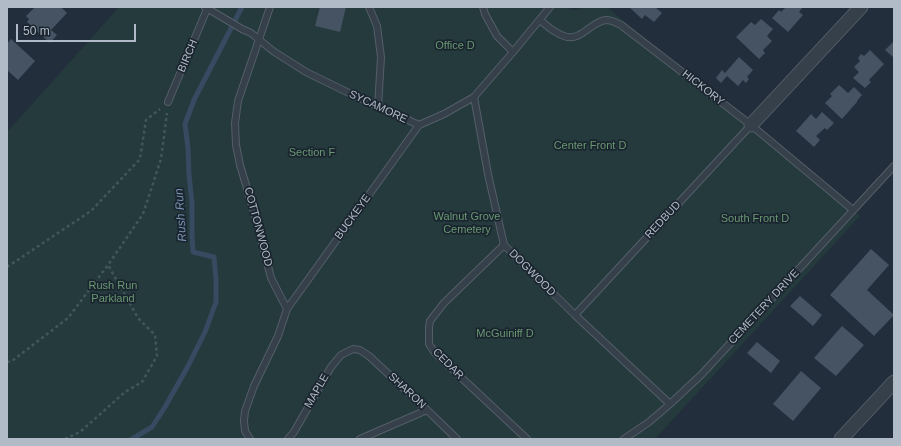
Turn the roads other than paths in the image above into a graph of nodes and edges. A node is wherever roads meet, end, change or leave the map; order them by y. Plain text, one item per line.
1 (270, 7) edge
2 (369, 7) edge
3 (483, 7) edge
4 (550, 7) edge
5 (861, 7) edge
6 (206, 8) edge
7 (540, 20) junction
8 (259, 40) junction
9 (513, 52) junction
10 (474, 97) junction
11 (168, 102) road end
12 (378, 107) junction
13 (419, 125) junction
14 (751, 125) junction
15 (894, 166) edge
16 (853, 210) junction
17 (504, 245) junction
18 (287, 309) junction
19 (575, 315) junction
20 (353, 349) joint
21 (894, 382) edge
22 (670, 404) junction
23 (427, 410) junction
24 (250, 439) edge
25 (288, 439) edge
26 (360, 439) edge
27 (457, 439) edge
28 (527, 439) edge
29 (624, 439) edge
30 (841, 439) edge

1 - 8 lane, COTTONWOOD
2 - 12 lane
3 - 9 lane
4 - 7 lane, SYCAMORE
5 - 14 street
6 - 8 lane, SYCAMORE
6 - 11 lane, BIRCH
7 - 9 lane, SYCAMORE
7 - 14 lane, HICKORY
8 - 12 lane, SYCAMORE
8 - 18 lane, COTTONWOOD
9 - 10 lane, SYCAMORE
10 - 13 lane, SYCAMORE
10 - 17 lane, DOGWOOD
12 - 13 lane, SYCAMORE
13 - 18 lane, BUCKEYE
14 - 16 lane, HICKORY
14 - 19 lane, REDBUD
15 - 16 lane, CEMETERY DRIVE
16 - 22 lane, CEMETERY DRIVE
17 - 19 lane, DOGWOOD
17 - 28 lane, CEDAR
18 - 24 lane
19 - 22 lane, DOGWOOD
20 - 23 lane, SHARON
20 - 25 lane, MAPLE
21 - 30 street
22 - 29 lane, CEMETERY DRIVE
23 - 26 lane
23 - 27 lane, SHARON

